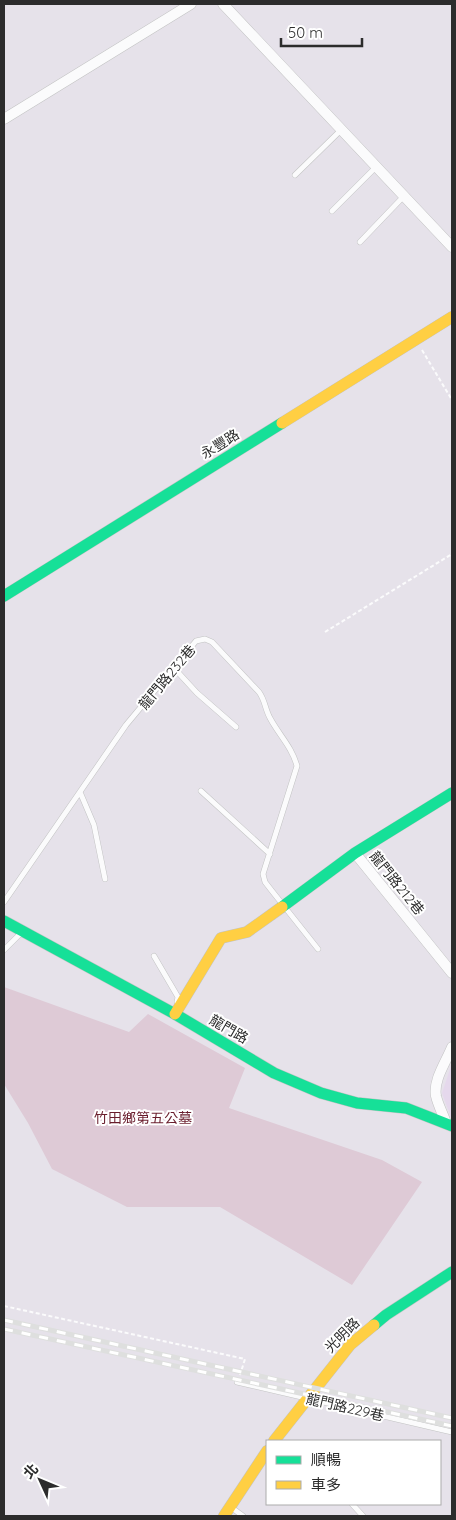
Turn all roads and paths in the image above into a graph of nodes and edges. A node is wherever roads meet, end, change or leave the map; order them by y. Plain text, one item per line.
1 (191, 4) edge
2 (223, 4) edge
3 (4, 119) edge
4 (341, 129) junction
5 (376, 166) junction
6 (295, 175) dead end
7 (404, 196) junction
8 (332, 211) dead end
9 (360, 242) dead end
10 (452, 247) edge
11 (452, 316) edge
12 (416, 340) junction
13 (452, 400) edge
14 (452, 554) edge
15 (4, 596) edge
16 (325, 632) dead end
17 (174, 668) junction
18 (236, 727) dead end
19 (201, 791) dead end
20 (80, 792) junction
21 (452, 793) edge
22 (354, 853) junction
23 (270, 854) junction
24 (105, 879) dead end
25 (4, 902) edge
26 (284, 906) junction
27 (4, 921) edge
28 (23, 931) junction
29 (318, 949) dead end
30 (4, 950) edge
31 (154, 956) dead end
32 (452, 973) edge
33 (174, 1014) junction
34 (452, 1047) edge
35 (449, 1125) edge
36 (452, 1272) edge
37 (4, 1306) edge
38 (237, 1382) joint
39 (307, 1398) junction
40 (452, 1432) edge
41 (275, 1440) edge
42 (266, 1452) edge
43 (353, 1505) edge
44 (227, 1511) edge
45 (243, 1516) edge
46 (363, 1516) edge

1 - 3 street
2 - 4 street
4 - 5 street
4 - 6 lane
5 - 7 street
5 - 8 lane
7 - 9 lane
7 - 10 street
11 - 12 street, 永豐路
12 - 13 path
12 - 15 street, 永豐路
14 - 16 path
17 - 18 lane
17 - 20 lane, 龍門路232巷
17 - 23 lane, 龍門路232巷
19 - 23 lane
20 - 24 lane
20 - 25 lane, 龍門路232巷
21 - 22 street, 龍門路212巷
22 - 26 street
22 - 32 street, 龍門路212巷
23 - 26 lane, 龍門路232巷
26 - 29 lane, 龍門路232巷
26 - 33 street
27 - 28 street, 龍門路
28 - 30 lane
28 - 33 street, 龍門路
31 - 33 lane
33 - 35 street, 龍門路
34 - 35 street
36 - 39 street, 光明路
37 - 38 path
38 - 39 lane, 龍門路229巷
39 - 40 lane, 龍門路229巷
39 - 41 street, 光明路
42 - 44 street
43 - 46 lane
44 - 45 lane

